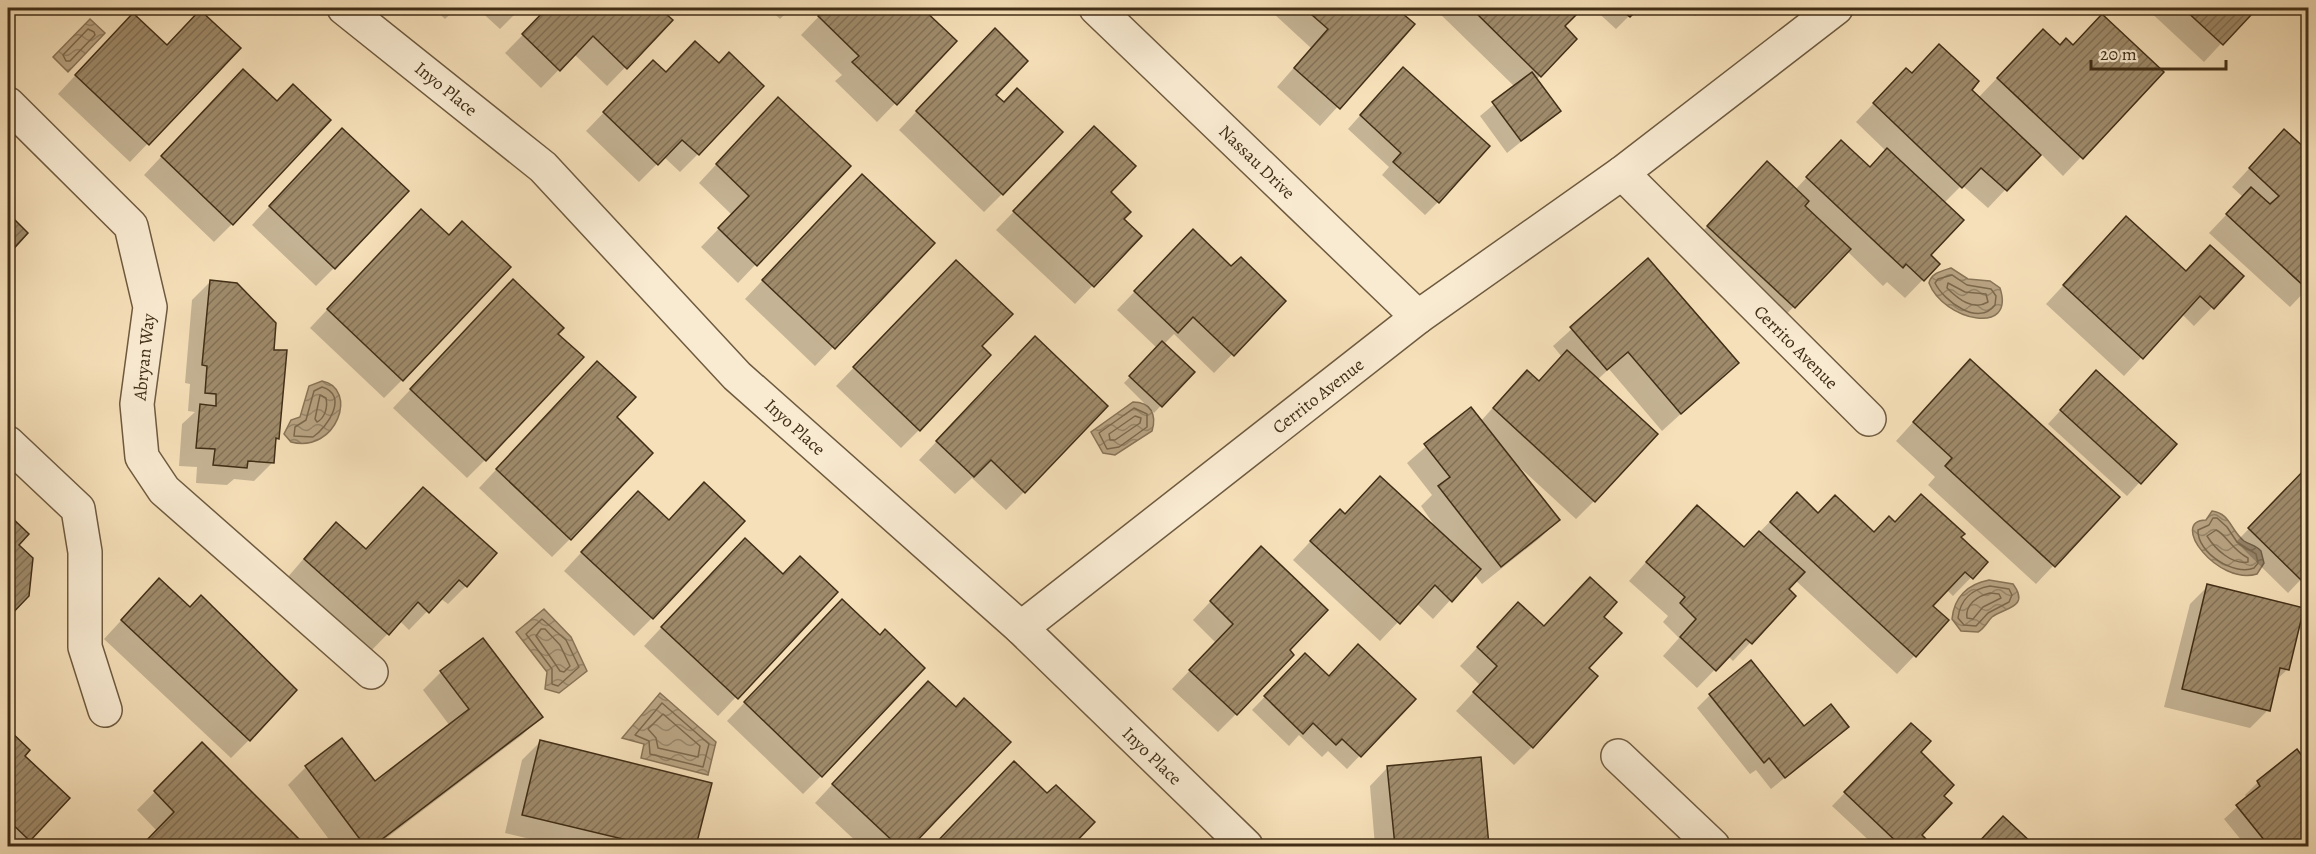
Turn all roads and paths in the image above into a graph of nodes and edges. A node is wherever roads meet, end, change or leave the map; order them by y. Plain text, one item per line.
1 (344, 8) edge
2 (1096, 8) edge
3 (1836, 8) edge
4 (8, 104) edge
5 (1622, 172) junction
6 (1418, 317) junction
7 (1869, 419) dead end
8 (8, 443) edge
9 (1021, 628) junction
10 (371, 672) dead end
11 (105, 710) dead end
12 (1618, 756) dead end
13 (1246, 846) edge
14 (1713, 846) edge

1 - 9 street, Inyo Place
2 - 6 street, Nassau Drive
3 - 5 street, Cerrito Avenue
4 - 10 street, Abryan Way
5 - 6 street, Cerrito Avenue
5 - 7 street, Cerrito Avenue
6 - 9 street, Cerrito Avenue
8 - 11 street
9 - 13 street, Inyo Place
12 - 14 street

